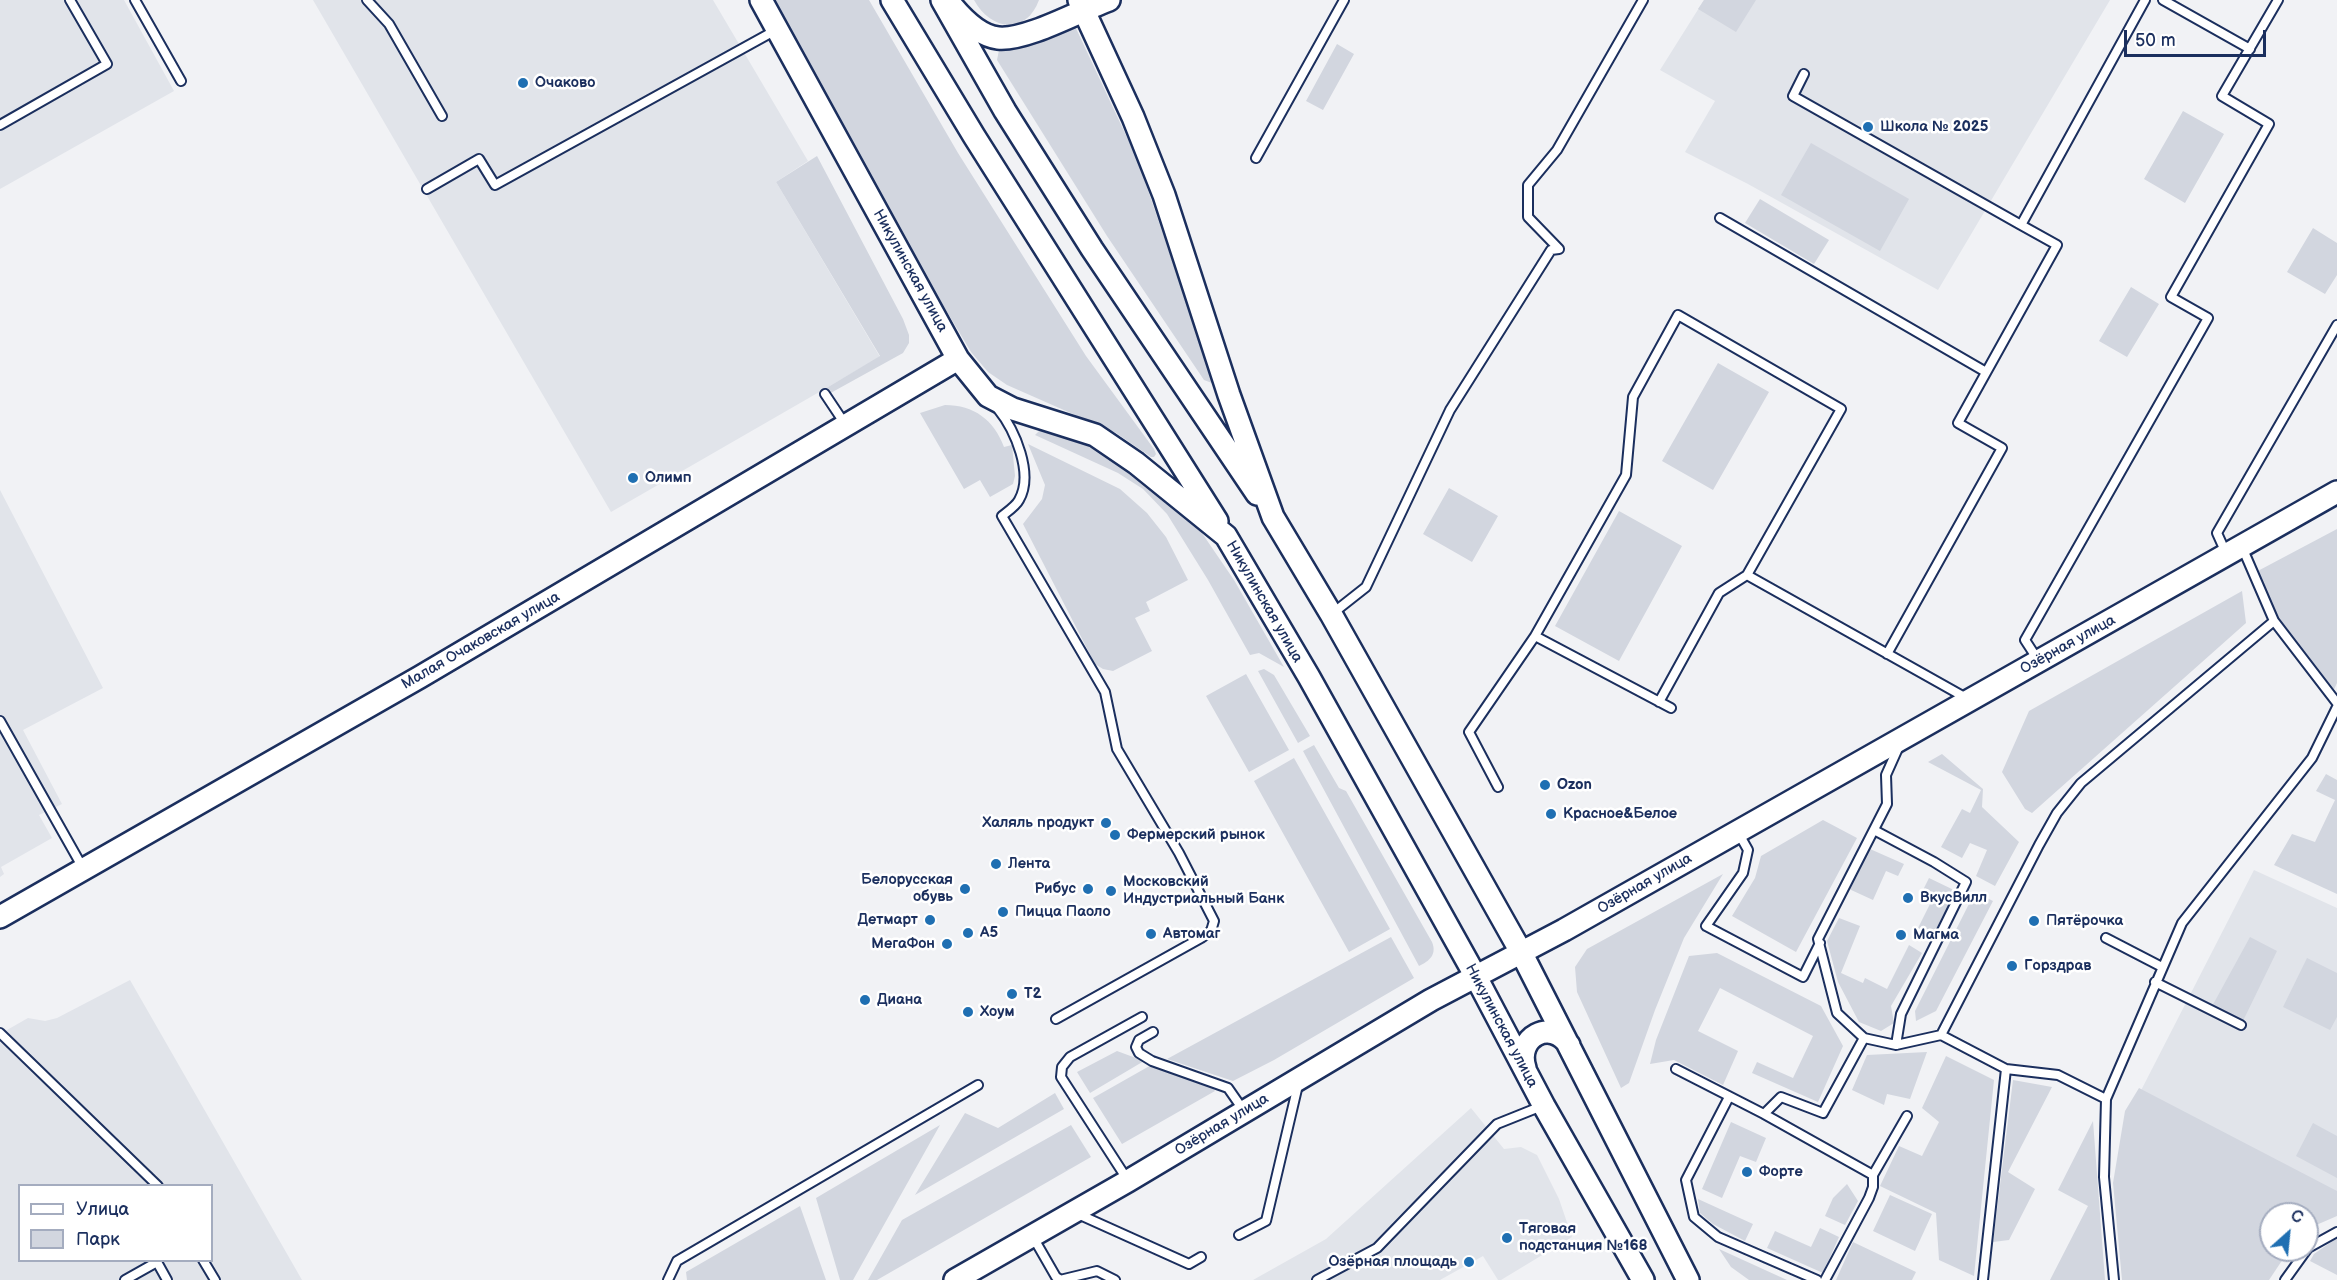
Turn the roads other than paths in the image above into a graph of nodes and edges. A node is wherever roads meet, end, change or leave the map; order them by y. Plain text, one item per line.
1 (70, 0) edge
2 (135, 0) edge
3 (367, 0) edge
4 (761, 0) edge
5 (892, 0) edge
6 (944, 0) edge
7 (1109, 0) edge
8 (1344, 0) edge
9 (1643, 0) edge
10 (2145, 0) edge
11 (2163, 0) edge
12 (2278, 0) edge
13 (1082, 4) edge
14 (777, 29) junction
15 (2250, 49) junction
16 (1804, 75) dead end
17 (181, 81) dead end
18 (442, 116) dead end
19 (0, 125) edge
20 (1256, 158) dead end
21 (428, 189) dead end
22 (1720, 218) dead end
23 (2021, 225) junction
24 (2337, 325) edge
25 (958, 359) junction
26 (1986, 372) junction
27 (825, 394) dead end
28 (988, 396) junction
29 (846, 426) junction
30 (2337, 492) edge
31 (1273, 517) junction
32 (1227, 536) junction
33 (2235, 551) junction
34 (1747, 575) junction
35 (1331, 614) junction
36 (2274, 621) junction
37 (1535, 636) junction
38 (1887, 654) junction
39 (2039, 661) junction
40 (1970, 700) junction
41 (1659, 702) junction
42 (2337, 705) edge
43 (1671, 708) dead end
44 (0, 721) edge
45 (1904, 736) junction
46 (1498, 787) dead end
47 (1874, 830) junction
48 (1737, 831) junction
49 (84, 869) junction
50 (0, 917) edge
51 (2106, 938) dead end
52 (1820, 943) junction
53 (1521, 952) junction
54 (2162, 967) junction
55 (1476, 977) junction
56 (2155, 982) junction
57 (1142, 1017) dead end
58 (1056, 1019) dead end
59 (2241, 1025) dead end
60 (1153, 1032) dead end
61 (0, 1034) edge
62 (1941, 1035) junction
63 (1864, 1038) junction
64 (1896, 1045) junction
65 (1571, 1048) junction
66 (1525, 1069) junction
67 (1676, 1069) dead end
68 (2006, 1069) junction
69 (1299, 1078) junction
70 (978, 1085) dead end
71 (1729, 1097) junction
72 (2106, 1099) junction
73 (1544, 1106) junction
74 (1244, 1112) junction
75 (1764, 1114) junction
76 (1907, 1116) dead end
77 (1873, 1174) junction
78 (1128, 1181) junction
79 (157, 1184) edge
80 (1074, 1212) junction
81 (2337, 1232) edge
82 (1239, 1235) dead end
83 (1032, 1236) junction
84 (1201, 1257) dead end
85 (204, 1262) edge
86 (125, 1280) edge
87 (167, 1280) edge
88 (215, 1280) edge
89 (668, 1280) edge
90 (955, 1280) edge
91 (1060, 1280) edge
92 (1115, 1280) edge
93 (1317, 1280) edge
94 (1643, 1280) edge
95 (1688, 1280) edge
96 (1817, 1280) edge
97 (1825, 1280) edge
98 (1983, 1280) edge
99 (2114, 1280) edge
100 (2285, 1280) edge

1 - 19 lane
2 - 17 lane
3 - 18 lane
4 - 14 street, Никулинская улица
5 - 32 street
6 - 13 street
6 - 31 street
7 - 13 street
8 - 20 lane
9 - 35 lane
10 - 23 lane
11 - 15 lane
12 - 15 lane
13 - 31 street
14 - 21 lane
14 - 25 street, Никулинская улица
15 - 39 lane
16 - 23 lane
22 - 26 lane
23 - 26 lane
24 - 33 lane
25 - 28 street, Никулинская улица
25 - 29 street, Малая Очаковская улица
26 - 38 lane
27 - 29 lane
28 - 32 street, Никулинская улица
28 - 58 lane
29 - 49 street, Малая Очаковская улица
30 - 33 street, Озёрная улица
31 - 35 street
32 - 55 street, Никулинская улица
33 - 36 lane
33 - 39 street, Озёрная улица
34 - 37 lane
34 - 38 lane
34 - 41 lane
35 - 53 street
36 - 42 lane
36 - 62 lane
37 - 41 lane
37 - 46 lane
38 - 40 lane
39 - 40 street, Озёрная улица
40 - 45 street, Озёрная улица
41 - 43 lane
42 - 54 lane
44 - 49 lane
45 - 47 lane
45 - 48 street, Озёрная улица
47 - 52 lane
47 - 64 lane
48 - 52 lane
48 - 53 street, Озёрная улица
49 - 50 street, Малая Очаковская улица
51 - 54 lane
52 - 63 lane
53 - 55 street, Озёрная улица
53 - 65 street
54 - 56 lane
55 - 66 street, Никулинская улица
55 - 69 street, Озёрная улица
56 - 59 lane
56 - 72 lane
57 - 78 lane
60 - 74 lane
61 - 79 lane
62 - 64 lane
62 - 68 lane
63 - 64 lane
63 - 75 lane
65 - 66 street
65 - 95 street
66 - 73 street, Никулинская улица
67 - 71 lane
68 - 72 lane
68 - 98 lane
69 - 74 street, Озёрная улица
69 - 82 lane
70 - 89 lane
71 - 75 lane
71 - 96 lane
72 - 99 lane
73 - 93 lane
73 - 94 street, Никулинская улица
74 - 78 street, Озёрная улица
75 - 77 lane
76 - 77 lane
77 - 97 lane
78 - 80 street, Озёрная улица
80 - 83 street, Озёрная улица
80 - 84 lane
81 - 100 lane
83 - 90 street, Озёрная улица
83 - 91 lane
85 - 88 lane
86 - 87 lane
91 - 92 lane

